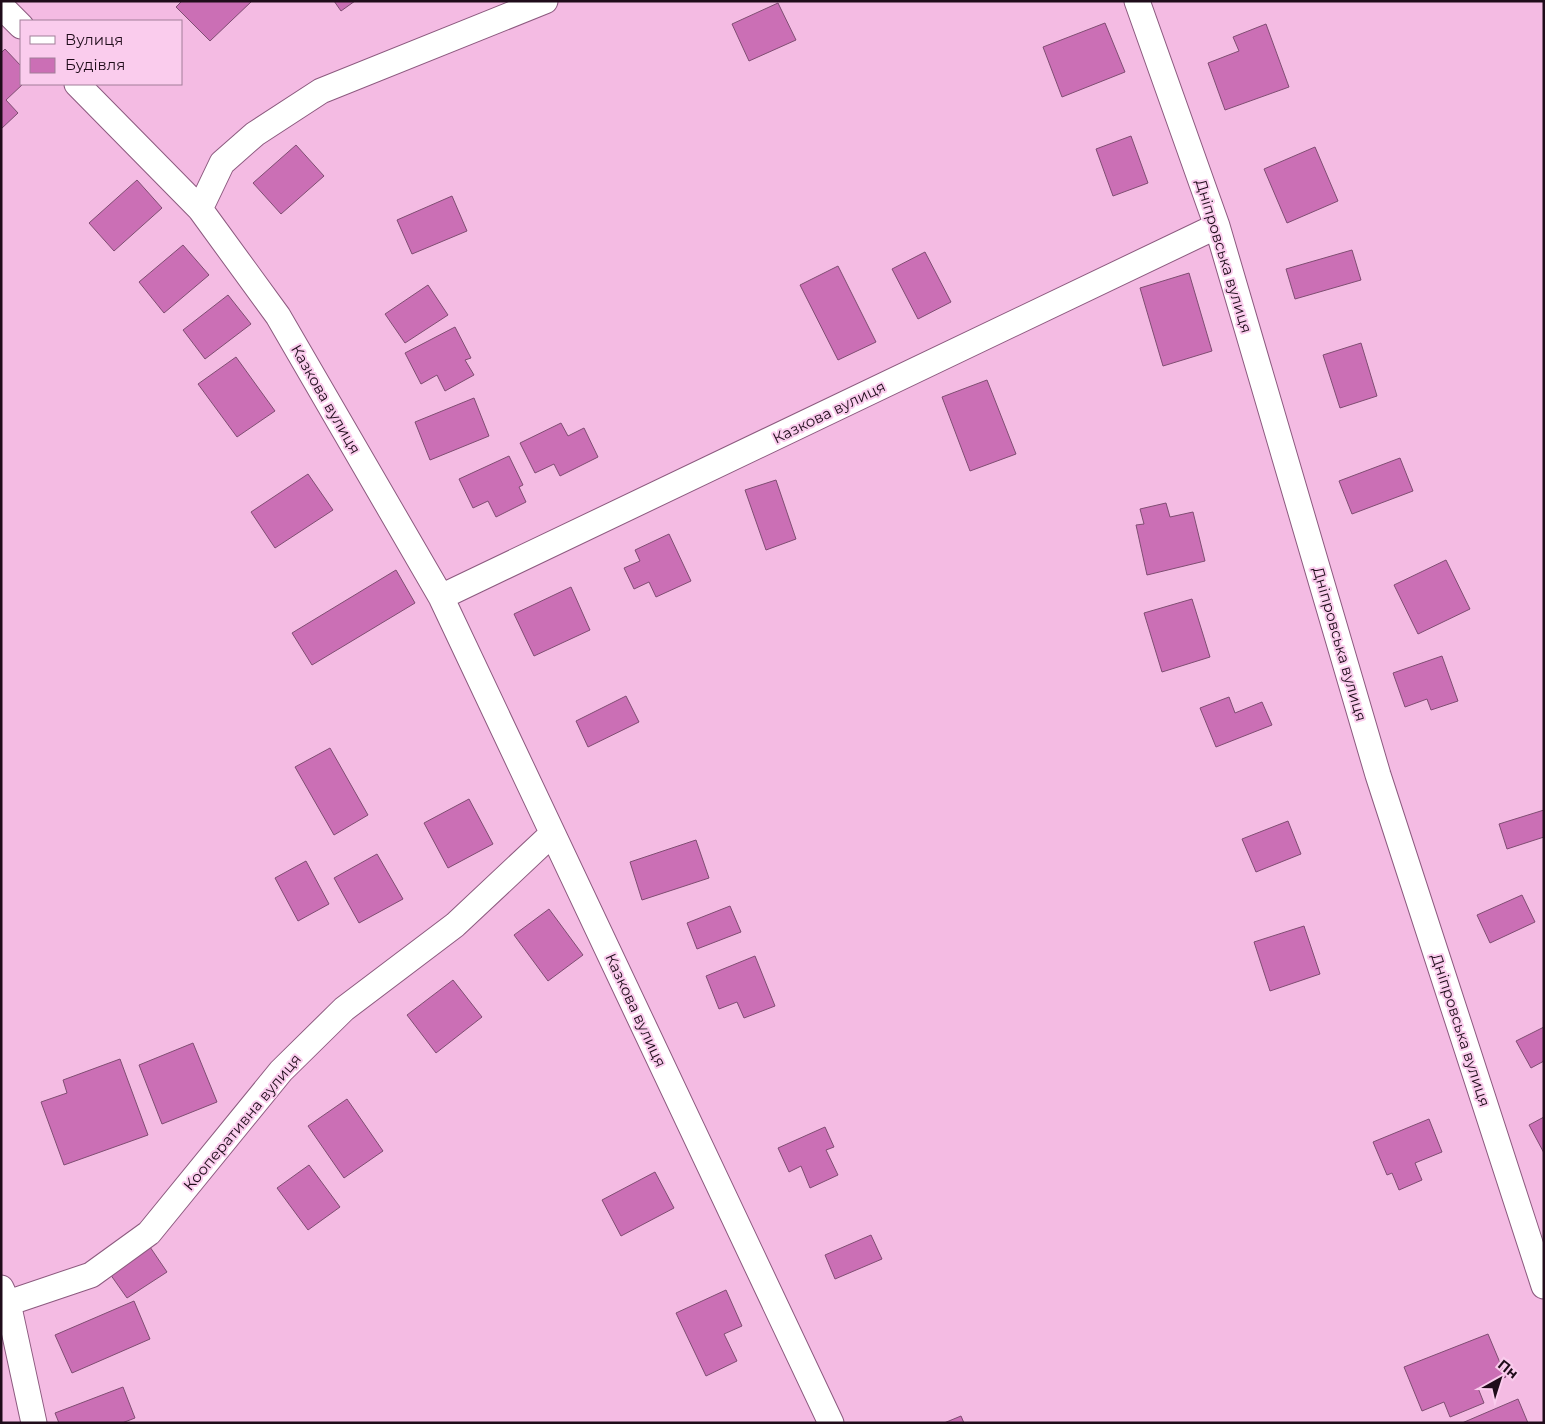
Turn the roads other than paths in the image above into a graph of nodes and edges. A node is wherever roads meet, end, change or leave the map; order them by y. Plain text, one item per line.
1 (545, 1) edge
2 (1137, 1) edge
3 (1, 6) edge
4 (20, 25) edge
5 (78, 85) edge
6 (200, 209) junction
7 (1217, 226) junction
8 (441, 597) junction
9 (552, 834) junction
10 (1544, 1286) edge
11 (4, 1296) edge
12 (34, 1423) edge
13 (831, 1423) edge

1 - 6 street
2 - 7 street, Дніпровська вулиця
3 - 4 street
5 - 6 street, Казкова вулиця
6 - 8 street, Казкова вулиця
7 - 8 street, Казкова вулиця
7 - 10 street, Дніпровська вулиця
8 - 9 street, Казкова вулиця
9 - 11 street, Кооперативна вулиця
9 - 13 street, Казкова вулиця
11 - 12 street, Кооперативна вулиця

